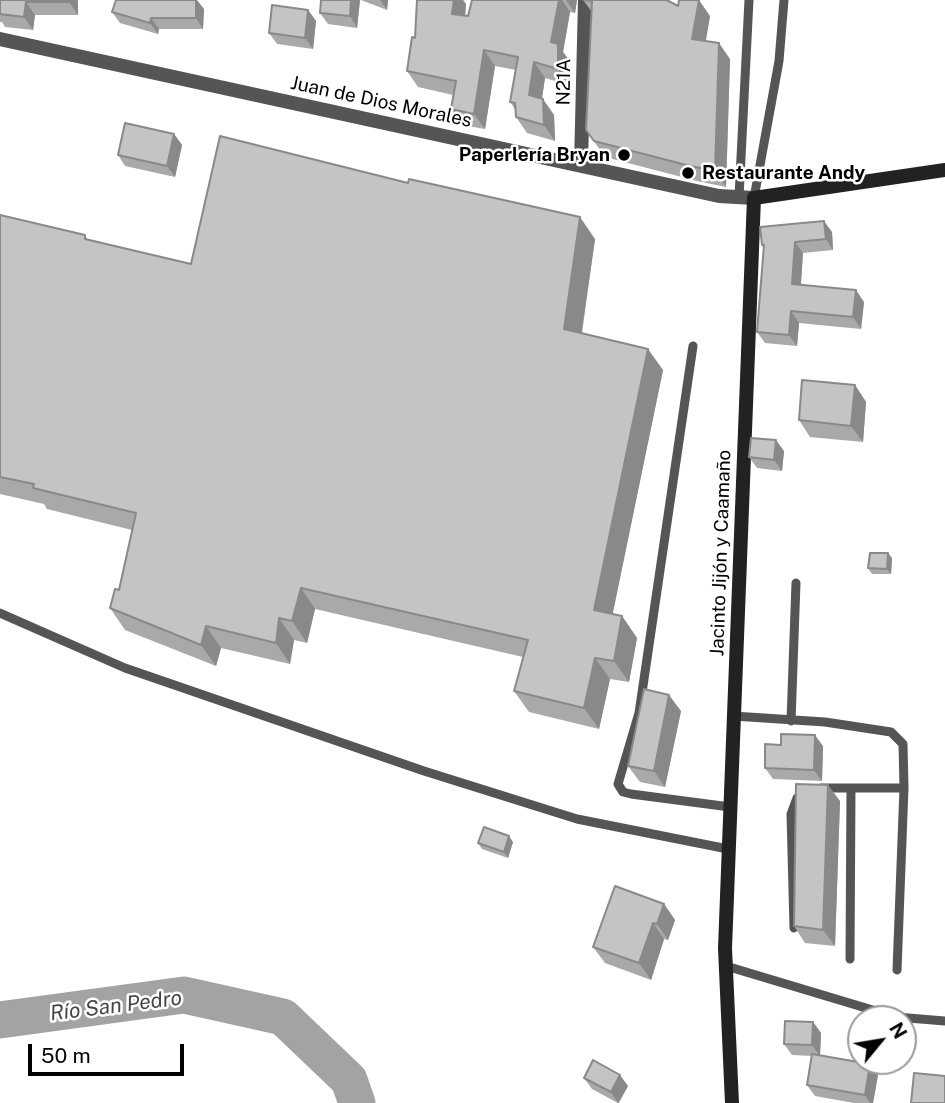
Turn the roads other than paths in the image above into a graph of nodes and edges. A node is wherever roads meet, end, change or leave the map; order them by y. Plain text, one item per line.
1 (585, 0) edge
2 (749, 0) edge
3 (784, 0) edge
4 (0, 39) edge
5 (581, 165) junction
6 (945, 170) edge
7 (746, 197) junction
8 (693, 346) dead end
9 (796, 583) dead end
10 (0, 613) edge
11 (733, 716) junction
12 (791, 721) junction
13 (851, 788) junction
14 (904, 788) junction
15 (730, 807) junction
16 (729, 849) junction
17 (794, 928) edge
18 (850, 959) dead end
19 (726, 966) junction
20 (897, 970) dead end
21 (945, 1021) edge
22 (732, 1103) edge

1 - 5 street, N21A
2 - 7 lane
3 - 7 lane
4 - 5 street, Juan de Dios Morales
5 - 7 street, Juan de Dios Morales
6 - 7 street
7 - 11 street, Jacinto Jijón y Caamaño
8 - 15 lane
9 - 12 lane
10 - 16 lane
11 - 12 lane
11 - 15 street, Jacinto Jijón y Caamaño
12 - 14 lane
13 - 14 lane
13 - 17 lane
13 - 18 lane
14 - 20 lane
15 - 16 street, Jacinto Jijón y Caamaño
16 - 19 street, Jacinto Jijón y Caamaño
19 - 21 lane
19 - 22 street, Jacinto Jijón y Caamaño

